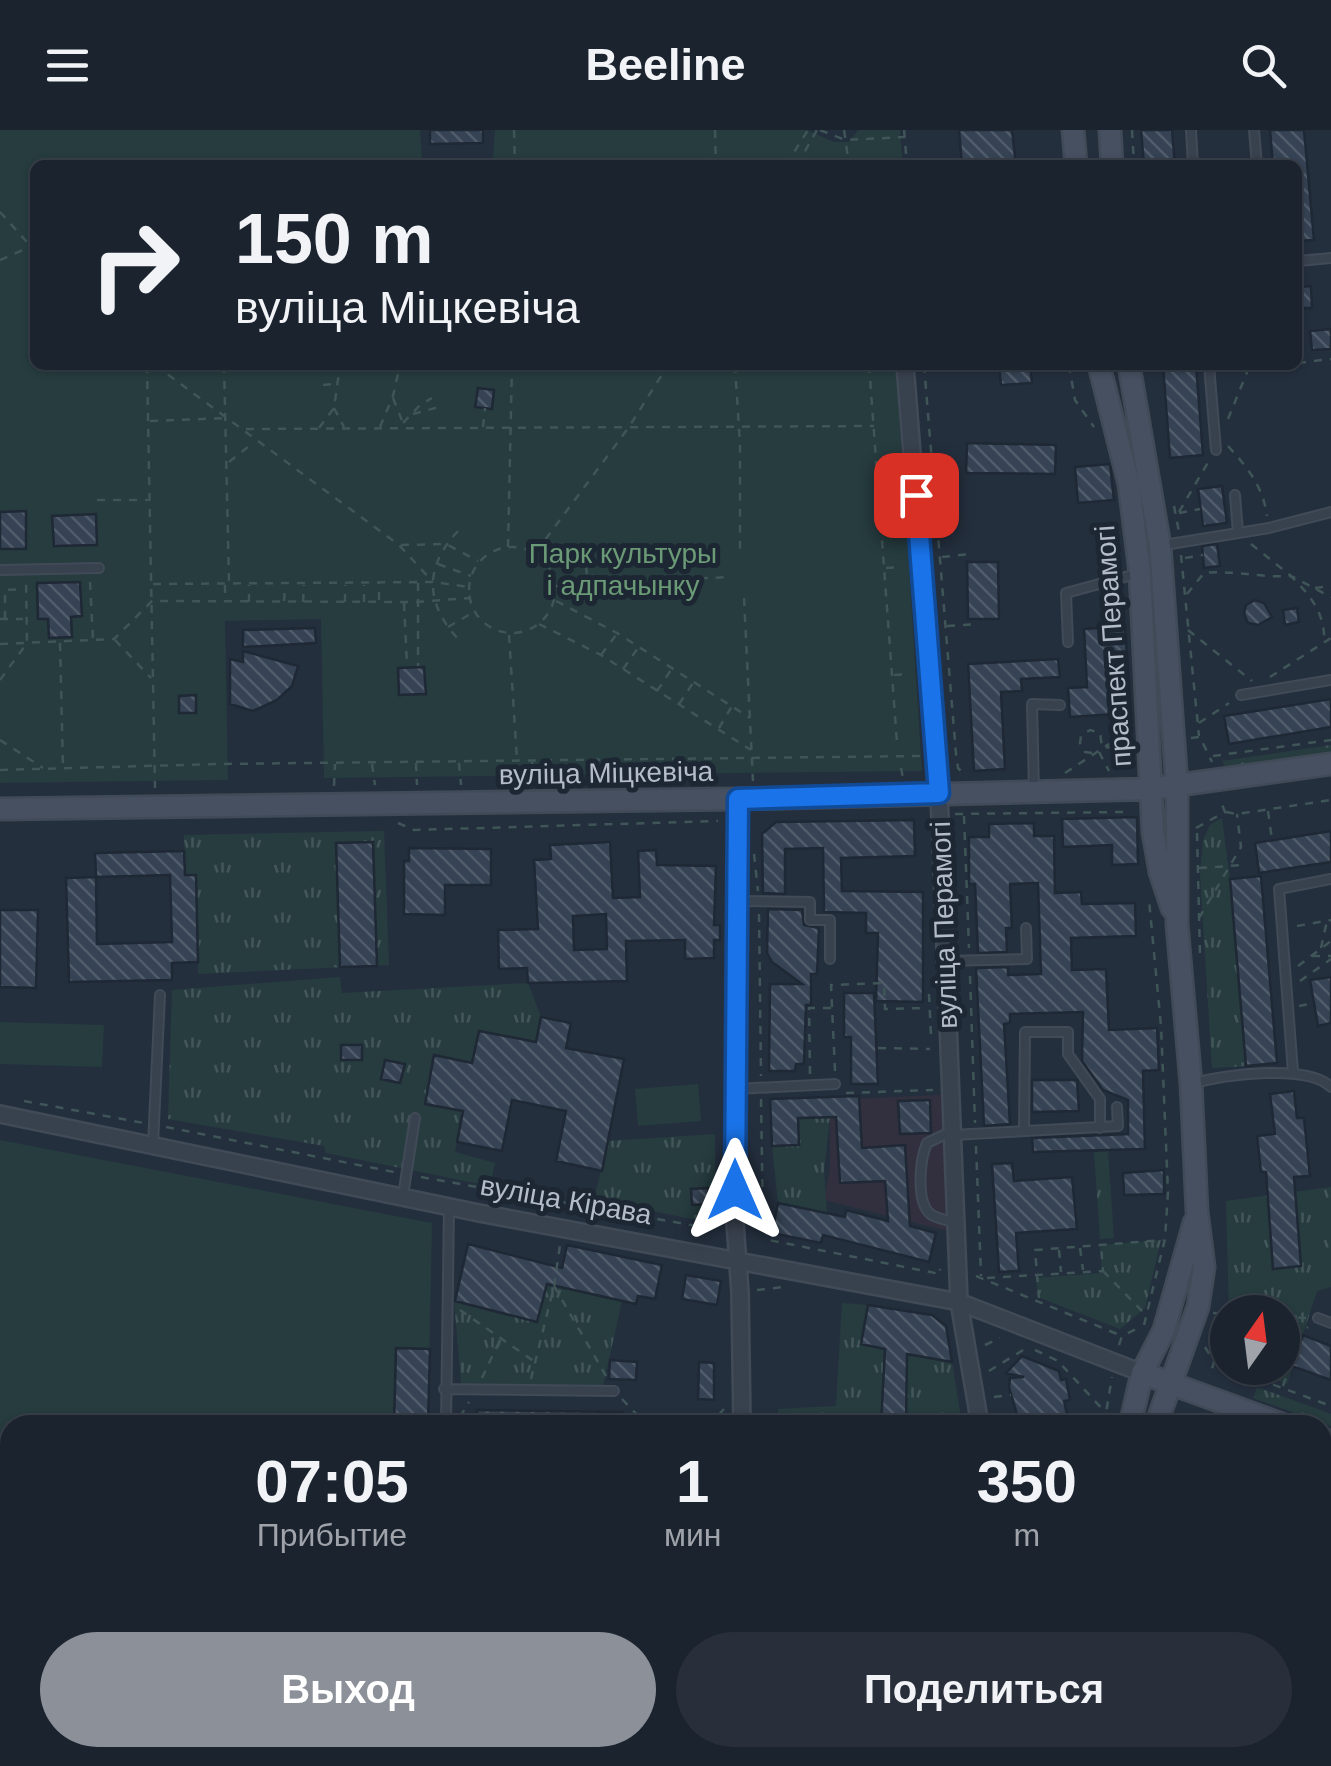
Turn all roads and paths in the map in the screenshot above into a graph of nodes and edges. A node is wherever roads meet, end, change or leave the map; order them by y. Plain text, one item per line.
1 (514, 130) edge
2 (715, 130) edge
3 (808, 130) edge
4 (818, 130) edge
5 (844, 130) edge
6 (904, 130) edge
7 (1073, 130) edge
8 (1110, 130) edge
9 (1132, 130) edge
10 (1190, 130) edge
11 (1254, 130) edge
12 (905, 138) junction
13 (845, 140) junction
14 (715, 149) junction
15 (796, 150) junction
16 (804, 154) junction
17 (515, 160) edge
18 (710, 160) edge
19 (716, 160) edge
20 (789, 160) edge
21 (800, 160) edge
22 (848, 160) edge
23 (907, 160) edge
24 (1076, 160) edge
25 (1112, 160) edge
26 (1134, 160) edge
27 (1193, 160) edge
28 (1257, 160) edge
29 (0, 212) edge
30 (30, 245) edge
31 (30, 249) edge
32 (1331, 258) edge
33 (0, 260) edge
34 (1302, 261) edge
35 (1331, 359) edge
36 (1302, 363) edge
37 (147, 370) edge
38 (161, 370) edge
39 (224, 370) edge
40 (339, 370) edge
41 (399, 370) edge
42 (512, 370) edge
43 (665, 370) edge
44 (735, 370) edge
45 (869, 370) edge
46 (905, 370) edge
47 (924, 370) edge
48 (1070, 370) edge
49 (1100, 370) edge
50 (1130, 370) edge
51 (1208, 370) edge
52 (324, 384) dead end
53 (336, 384) junction
54 (393, 396) junction
55 (432, 398) dead end
56 (439, 407) dead end
57 (334, 408) junction
58 (485, 408) dead end
59 (411, 414) junction
60 (228, 418) junction
61 (148, 420) junction
62 (403, 423) junction
63 (874, 426) junction
64 (739, 427) junction
65 (1094, 427) dead end
66 (379, 428) junction
67 (407, 428) junction
68 (483, 428) junction
69 (511, 428) junction
70 (629, 428) junction
71 (246, 429) junction
72 (318, 429) junction
73 (344, 429) junction
74 (1221, 437) dead end
75 (253, 443) dead end
76 (1216, 450) dead end
77 (228, 464) junction
78 (877, 466) junction
79 (890, 466) dead end
80 (1235, 496) dead end
81 (97, 500) dead end
82 (150, 500) junction
83 (1200, 509) dead end
84 (1331, 512) edge
85 (1178, 513) dead end
86 (1269, 528) junction
87 (458, 531) dead end
88 (1238, 533) junction
89 (446, 544) junction
90 (399, 545) junction
91 (1160, 546) junction
92 (508, 547) junction
93 (740, 550) dead end
94 (536, 553) junction
95 (970, 554) dead end
96 (1203, 555) dead end
97 (940, 558) junction
98 (1182, 558) dead end
99 (479, 562) junction
100 (436, 563) junction
101 (586, 566) dead end
102 (900, 567) dead end
103 (94, 568) joint
104 (884, 568) junction
105 (0, 570) edge
106 (26, 570) junction
107 (1140, 574) junction
108 (471, 576) junction
109 (1291, 576) junction
110 (729, 577) dead end
111 (432, 582) junction
112 (249, 583) junction
113 (285, 583) junction
114 (364, 583) junction
115 (379, 583) junction
116 (152, 584) junction
117 (227, 584) junction
118 (304, 584) junction
119 (345, 584) junction
120 (418, 584) junction
121 (556, 586) junction
122 (594, 586) junction
123 (1331, 586) edge
124 (469, 587) junction
125 (1314, 588) junction
126 (26, 589) junction
127 (1186, 596) dead end
128 (1331, 597) edge
129 (469, 598) junction
130 (744, 598) dead end
131 (555, 600) junction
132 (434, 601) junction
133 (152, 602) junction
134 (226, 602) junction
135 (249, 602) junction
136 (284, 602) junction
137 (303, 602) junction
138 (345, 602) junction
139 (364, 602) junction
140 (379, 602) junction
141 (404, 602) junction
142 (417, 602) junction
143 (474, 612) junction
144 (26, 618) junction
145 (3, 619) edge
146 (540, 624) junction
147 (978, 624) dead end
148 (946, 626) junction
149 (446, 628) junction
150 (1188, 630) dead end
151 (508, 634) junction
152 (617, 634) junction
153 (114, 639) junction
154 (93, 640) junction
155 (60, 642) junction
156 (1068, 642) dead end
157 (27, 643) junction
158 (462, 643) dead end
159 (1324, 643) dead end
160 (0, 644) edge
161 (639, 647) junction
162 (601, 655) junction
163 (407, 665) dead end
164 (418, 666) dead end
165 (672, 668) junction
166 (623, 670) junction
167 (910, 674) dead end
168 (892, 675) junction
169 (153, 679) junction
170 (0, 680) edge
171 (1331, 680) edge
172 (694, 682) junction
173 (1257, 685) dead end
174 (657, 690) junction
175 (1241, 694) dead end
176 (679, 704) junction
177 (1060, 705) dead end
178 (732, 706) junction
179 (752, 718) junction
180 (718, 729) junction
181 (1136, 738) dead end
182 (0, 740) edge
183 (1331, 740) edge
184 (897, 743) dead end
185 (1100, 749) junction
186 (1137, 749) dead end
187 (1092, 753) junction
188 (898, 756) dead end
189 (1212, 756) dead end
190 (517, 760) junction
191 (459, 761) junction
192 (335, 762) junction
193 (372, 762) junction
194 (416, 762) junction
195 (1331, 764) edge
196 (154, 766) junction
197 (63, 768) junction
198 (44, 769) junction
199 (0, 770) edge
200 (1110, 774) dead end
201 (1060, 776) dead end
202 (334, 786) dead end
203 (375, 786) dead end
204 (462, 786) dead end
205 (1177, 786) junction
206 (1150, 788) junction
207 (1034, 791) junction
208 (967, 792) junction
209 (939, 793) junction
210 (418, 796) dead end
211 (738, 799) junction
212 (1331, 800) edge
213 (155, 805) junction
214 (0, 809) edge
215 (1268, 810) junction
216 (1124, 812) dead end
217 (1225, 812) dead end
218 (964, 814) junction
219 (1237, 814) junction
220 (1272, 840) dead end
221 (754, 851) dead end
222 (1244, 865) dead end
223 (1228, 866) junction
224 (1198, 868) dead end
225 (1331, 880) edge
226 (1148, 891) dead end
227 (737, 902) junction
228 (759, 903) junction
229 (1199, 920) dead end
230 (1329, 921) edge
231 (1177, 924) junction
232 (1026, 928) dead end
233 (1281, 928) junction
234 (1331, 941) edge
235 (1321, 949) junction
236 (1311, 956) junction
237 (1331, 957) edge
238 (830, 959) dead end
239 (970, 960) junction
240 (945, 961) junction
241 (1285, 976) junction
242 (1286, 990) junction
243 (160, 995) dead end
244 (832, 1008) junction
245 (929, 1008) dead end
246 (878, 1048) dead end
247 (932, 1049) dead end
248 (1292, 1072) junction
249 (835, 1084) junction
250 (1191, 1084) junction
251 (810, 1085) junction
252 (1331, 1088) edge
253 (736, 1089) junction
254 (761, 1090) junction
255 (934, 1090) dead end
256 (20, 1100) dead end
257 (1117, 1107) dead end
258 (0, 1114) edge
259 (415, 1118) dead end
260 (156, 1125) junction
261 (1100, 1128) junction
262 (1024, 1131) junction
263 (952, 1133) junction
264 (976, 1134) junction
265 (154, 1145) junction
266 (406, 1174) junction
267 (403, 1196) junction
268 (450, 1206) junction
269 (1197, 1211) junction
270 (958, 1223) junction
271 (735, 1224) junction
272 (763, 1225) junction
273 (1166, 1240) junction
274 (561, 1241) dead end
275 (1101, 1244) junction
276 (1080, 1246) junction
277 (1059, 1248) junction
278 (738, 1258) junction
279 (1103, 1270) junction
280 (1083, 1272) junction
281 (940, 1274) dead end
282 (1061, 1274) junction
283 (1037, 1276) junction
284 (554, 1286) junction
285 (1039, 1300) dead end
286 (446, 1301) junction
287 (960, 1302) junction
288 (1146, 1315) junction
289 (1300, 1318) edge
290 (1318, 1318) junction
291 (1331, 1323) edge
292 (1144, 1325) dead end
293 (1300, 1333) edge
294 (1010, 1338) dead end
295 (967, 1350) junction
296 (535, 1362) junction
297 (1142, 1373) junction
298 (984, 1375) dead end
299 (1170, 1383) junction
300 (1275, 1385) edge
301 (1284, 1385) edge
302 (1283, 1388) junction
303 (444, 1389) junction
304 (528, 1390) junction
305 (614, 1391) junction
306 (1011, 1396) dead end
307 (988, 1398) dead end
308 (728, 1404) dead end
309 (1331, 1406) edge
310 (445, 1415) edge
311 (636, 1415) edge
312 (718, 1415) edge
313 (742, 1415) edge
314 (973, 1415) edge
315 (1106, 1415) edge
316 (1132, 1415) edge
317 (1159, 1415) edge
318 (1257, 1415) edge

1 - 17 path
2 - 14 path
3 - 15 path
4 - 13 path
4 - 16 path
5 - 13 path
6 - 12 path
7 - 24 main road
8 - 25 main road
9 - 26 path
10 - 27 lane
11 - 28 lane
12 - 13 path
12 - 23 path
13 - 22 path
14 - 18 path
14 - 19 path
15 - 16 path
15 - 20 path
16 - 21 path
29 - 30 path
31 - 33 path
32 - 34 lane
35 - 36 path
37 - 61 path
38 - 60 path
39 - 60 path
40 - 53 path
41 - 54 path
42 - 69 path
43 - 70 path
44 - 64 path
45 - 63 path
46 - 209 street, вуліца Перамогі
47 - 97 path
48 - 65 path
49 - 107 main road, праспект Перамогі
50 - 91 main road, праспект Перамогі
51 - 76 lane
52 - 53 path
53 - 57 path
54 - 62 path
54 - 66 path
55 - 59 path
56 - 59 path
57 - 72 path
57 - 73 path
58 - 68 path
59 - 62 path
60 - 61 path
60 - 71 path
60 - 77 path
61 - 82 path
62 - 67 path
63 - 64 path
63 - 78 path
64 - 70 path
64 - 93 path
66 - 67 path
66 - 73 path
67 - 68 path
68 - 69 path
69 - 70 path
69 - 92 path
70 - 94 path
71 - 72 path
71 - 90 path
72 - 73 path
74 - 86 path
75 - 77 path
77 - 117 path
78 - 79 path
78 - 104 path
80 - 88 lane
81 - 82 path
82 - 116 path
83 - 85 path
84 - 86 lane
86 - 88 lane
87 - 89 path
88 - 91 lane
88 - 109 path
89 - 90 path
89 - 99 path
89 - 100 path
90 - 111 path
91 - 205 main road, праспект Перамогі
92 - 94 path
92 - 99 path
94 - 121 path
95 - 97 path
96 - 98 path
97 - 148 path
99 - 108 path
100 - 108 path
100 - 111 path
101 - 122 path
102 - 104 path
103 - 106 lane
103 - 154 path
104 - 168 path
105 - 106 lane
106 - 126 path
107 - 156 lane
107 - 206 main road, праспект Перамогі
108 - 124 path
109 - 125 path
109 - 127 path
109 - 159 path
110 - 122 path
111 - 120 path
111 - 124 path
111 - 132 path
112 - 113 path
112 - 117 path
112 - 135 path
113 - 118 path
113 - 136 path
114 - 115 path
114 - 119 path
114 - 139 path
115 - 120 path
115 - 140 path
116 - 117 path
116 - 133 path
117 - 134 path
118 - 119 path
118 - 137 path
119 - 138 path
120 - 142 path
121 - 122 path
121 - 131 path
123 - 125 path
124 - 129 path
125 - 128 path
126 - 144 path
126 - 145 path
129 - 132 path
129 - 143 path
130 - 179 path
131 - 146 path
131 - 152 path
132 - 142 path
132 - 149 path
133 - 134 path
133 - 153 path
133 - 169 path
134 - 135 path
135 - 136 path
136 - 137 path
137 - 138 path
138 - 139 path
139 - 140 path
140 - 141 path
141 - 142 path
141 - 163 path
142 - 164 path
143 - 149 path
143 - 151 path
144 - 145 path
144 - 157 path
146 - 151 path
146 - 162 path
147 - 148 path
148 - 208 path
149 - 158 path
150 - 173 path
151 - 190 path
152 - 161 path
152 - 162 path
153 - 154 path
153 - 169 path
154 - 155 path
155 - 157 path
155 - 197 path
157 - 160 path
157 - 170 path
161 - 165 path
161 - 166 path
162 - 166 path
165 - 172 path
165 - 174 path
166 - 174 path
167 - 168 path
168 - 184 path
169 - 196 path
171 - 175 lane
172 - 176 path
172 - 178 path
174 - 176 path
176 - 180 path
177 - 207 lane
178 - 179 path
178 - 180 path
179 - 180 path
181 - 185 path
182 - 198 path
183 - 189 path
185 - 186 path
185 - 187 path
185 - 187 path
185 - 200 path
187 - 201 path
188 - 190 path
190 - 191 path
191 - 194 path
191 - 204 path
192 - 193 path
192 - 196 path
192 - 202 path
193 - 194 path
193 - 203 path
194 - 210 path
195 - 205 main road, вуліца Міцкевіча
196 - 197 path
196 - 213 path
197 - 198 path
198 - 199 path
205 - 206 main road, вуліца Міцкевіча
205 - 231 main road, праспект Перамогі
206 - 207 main road, вуліца Міцкевіча
206 - 231 main road, праспект Перамогі
207 - 208 main road, вуліца Міцкевіча
208 - 209 main road, вуліца Міцкевіча
208 - 218 path
209 - 211 main road, вуліца Міцкевіча
209 - 240 street, вуліца Перамогі
211 - 213 main road, вуліца Міцкевіча
211 - 227 street
212 - 215 path
213 - 214 main road, вуліца Міцкевіча
215 - 219 path
215 - 220 path
216 - 218 path
217 - 219 path
218 - 239 path
219 - 223 path
221 - 228 path
222 - 223 path
223 - 224 path
223 - 229 path
225 - 233 lane
226 - 273 path
227 - 228 lane
227 - 253 street
228 - 238 lane
228 - 254 path
230 - 233 path
230 - 235 path
231 - 250 main road, праспект Перамогі
232 - 239 lane
233 - 241 lane
234 - 235 path
235 - 236 path
236 - 237 path
236 - 241 path
237 - 242 path
239 - 240 lane
239 - 264 path
240 - 263 street, вуліца Перамогі
241 - 242 lane
242 - 248 lane
243 - 260 lane
244 - 245 path
244 - 249 path
244 - 251 path
246 - 247 path
248 - 250 lane
248 - 252 lane
249 - 251 lane
249 - 255 path
250 - 269 main road, праспект Перамогі
251 - 254 lane
253 - 254 lane
253 - 271 street
254 - 272 path
256 - 260 path
257 - 261 lane
258 - 265 street, вуліца Кірава
259 - 266 lane
260 - 265 lane
260 - 266 path
261 - 262 lane
261 - 262 lane
262 - 264 lane
263 - 264 lane
263 - 270 street, вуліца Перамогі
263 - 270 lane
264 - 283 path
265 - 267 street, вуліца Кірава
266 - 267 lane
266 - 271 path
267 - 268 street, вуліца Кірава
268 - 278 street, вуліца Кірава
268 - 286 lane
269 - 297 main road, праспект Перамогі
269 - 299 main road, праспект Перамогі
270 - 287 street, вуліца Перамогі
271 - 272 path
271 - 278 street
272 - 281 path
273 - 275 path
273 - 288 path
274 - 284 path
275 - 276 path
275 - 279 path
276 - 277 path
276 - 280 path
277 - 282 path
277 - 283 path
278 - 287 street, вуліца Кірава
278 - 313 street
279 - 280 path
279 - 288 path
280 - 282 path
282 - 283 path
283 - 285 path
284 - 296 path
284 - 305 path
286 - 296 path
286 - 303 lane
287 - 295 street, вуліца Перамогі
287 - 297 street, вуліца Кірава
288 - 292 path
289 - 290 path
290 - 291 lane
290 - 293 path
294 - 295 path
295 - 314 street, вуліца Перамогі
296 - 304 path
297 - 299 main road, вуліца Кірава
297 - 316 main road, праспект Перамогі
298 - 315 path
299 - 317 main road, праспект Перамогі
299 - 318 main road, вуліца Кірава
300 - 302 path
301 - 302 path
302 - 309 path
303 - 304 lane
303 - 310 lane
304 - 305 lane
305 - 311 path
306 - 307 path
308 - 312 path

